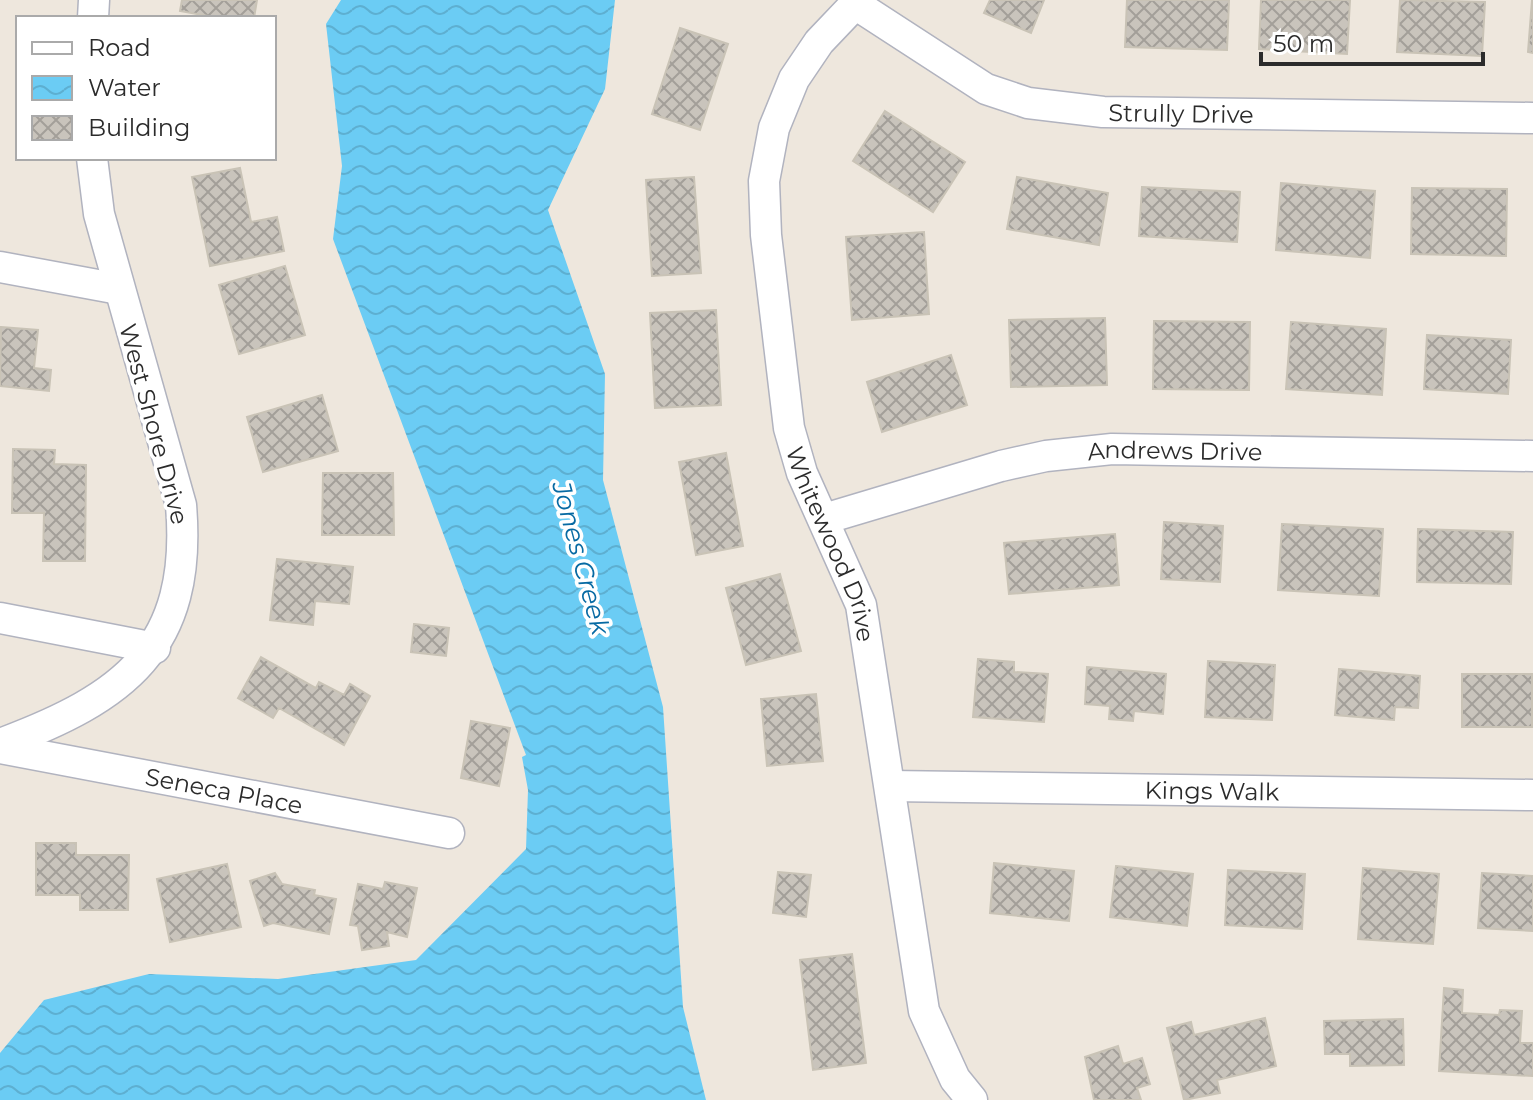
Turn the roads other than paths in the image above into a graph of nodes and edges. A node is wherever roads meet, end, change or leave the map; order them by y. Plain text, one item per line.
1 (857, 2) edge
2 (1533, 118) edge
3 (92, 160) edge
4 (0, 267) edge
5 (119, 289) junction
6 (1533, 456) edge
7 (824, 519) junction
8 (0, 618) edge
9 (155, 648) junction
10 (0, 746) edge
11 (890, 786) junction
12 (1533, 795) edge
13 (449, 833) dead end
14 (972, 1100) edge

1 - 2 street, Strully Drive
1 - 7 street, Whitewood Drive
3 - 5 street, West Shore Drive
4 - 5 street
5 - 9 street, West Shore Drive
6 - 7 street, Andrews Drive
7 - 11 street, Whitewood Drive
8 - 9 street
9 - 10 street, West Shore Drive
10 - 13 street, Seneca Place
11 - 12 street, Kings Walk
11 - 14 street, Whitewood Drive

